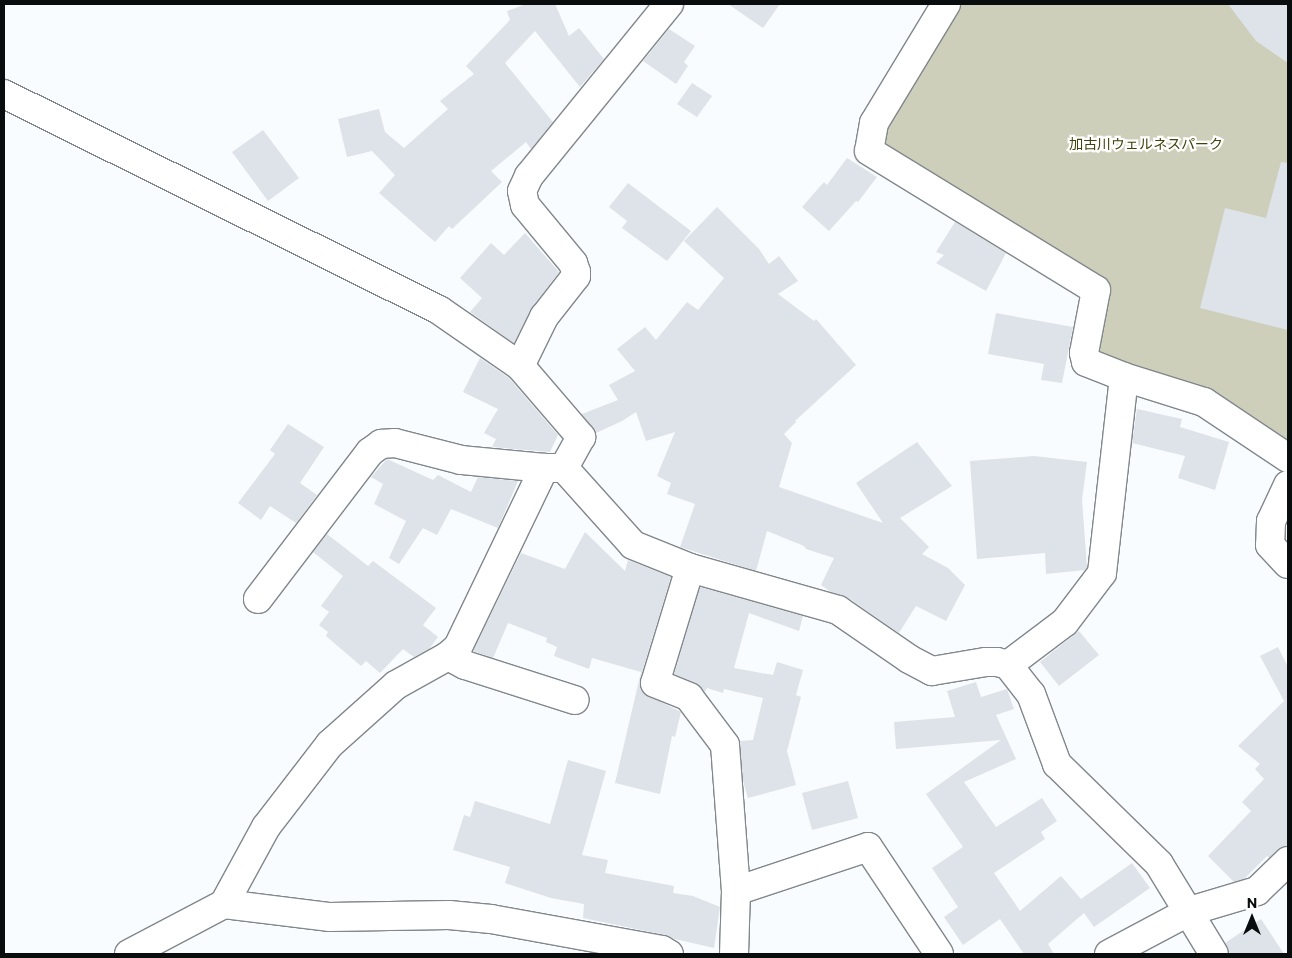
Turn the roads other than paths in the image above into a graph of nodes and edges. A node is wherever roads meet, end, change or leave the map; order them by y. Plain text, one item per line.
1 (669, 4) edge
2 (946, 4) edge
3 (4, 94) edge
4 (520, 366) junction
5 (1124, 377) junction
6 (1288, 458) edge
7 (554, 468) junction
8 (1288, 485) edge
9 (1288, 564) edge
10 (690, 568) junction
11 (258, 599) dead end
12 (448, 656) junction
13 (1008, 665) junction
14 (575, 700) dead end
15 (1288, 861) edge
16 (736, 891) junction
17 (224, 904) junction
18 (1190, 910) junction
19 (129, 954) edge
20 (669, 954) edge
21 (734, 954) edge
22 (939, 954) edge
23 (1110, 954) edge
24 (1214, 954) edge

1 - 4 street
2 - 5 street
3 - 4 street
4 - 7 street
5 - 6 street
5 - 13 street
7 - 10 street
7 - 11 street
7 - 12 street
8 - 9 street
10 - 13 street
10 - 16 street
12 - 14 street
12 - 17 street
13 - 18 street
15 - 18 street
16 - 21 street
16 - 22 street
17 - 19 street
17 - 20 street
18 - 23 street
18 - 24 street

